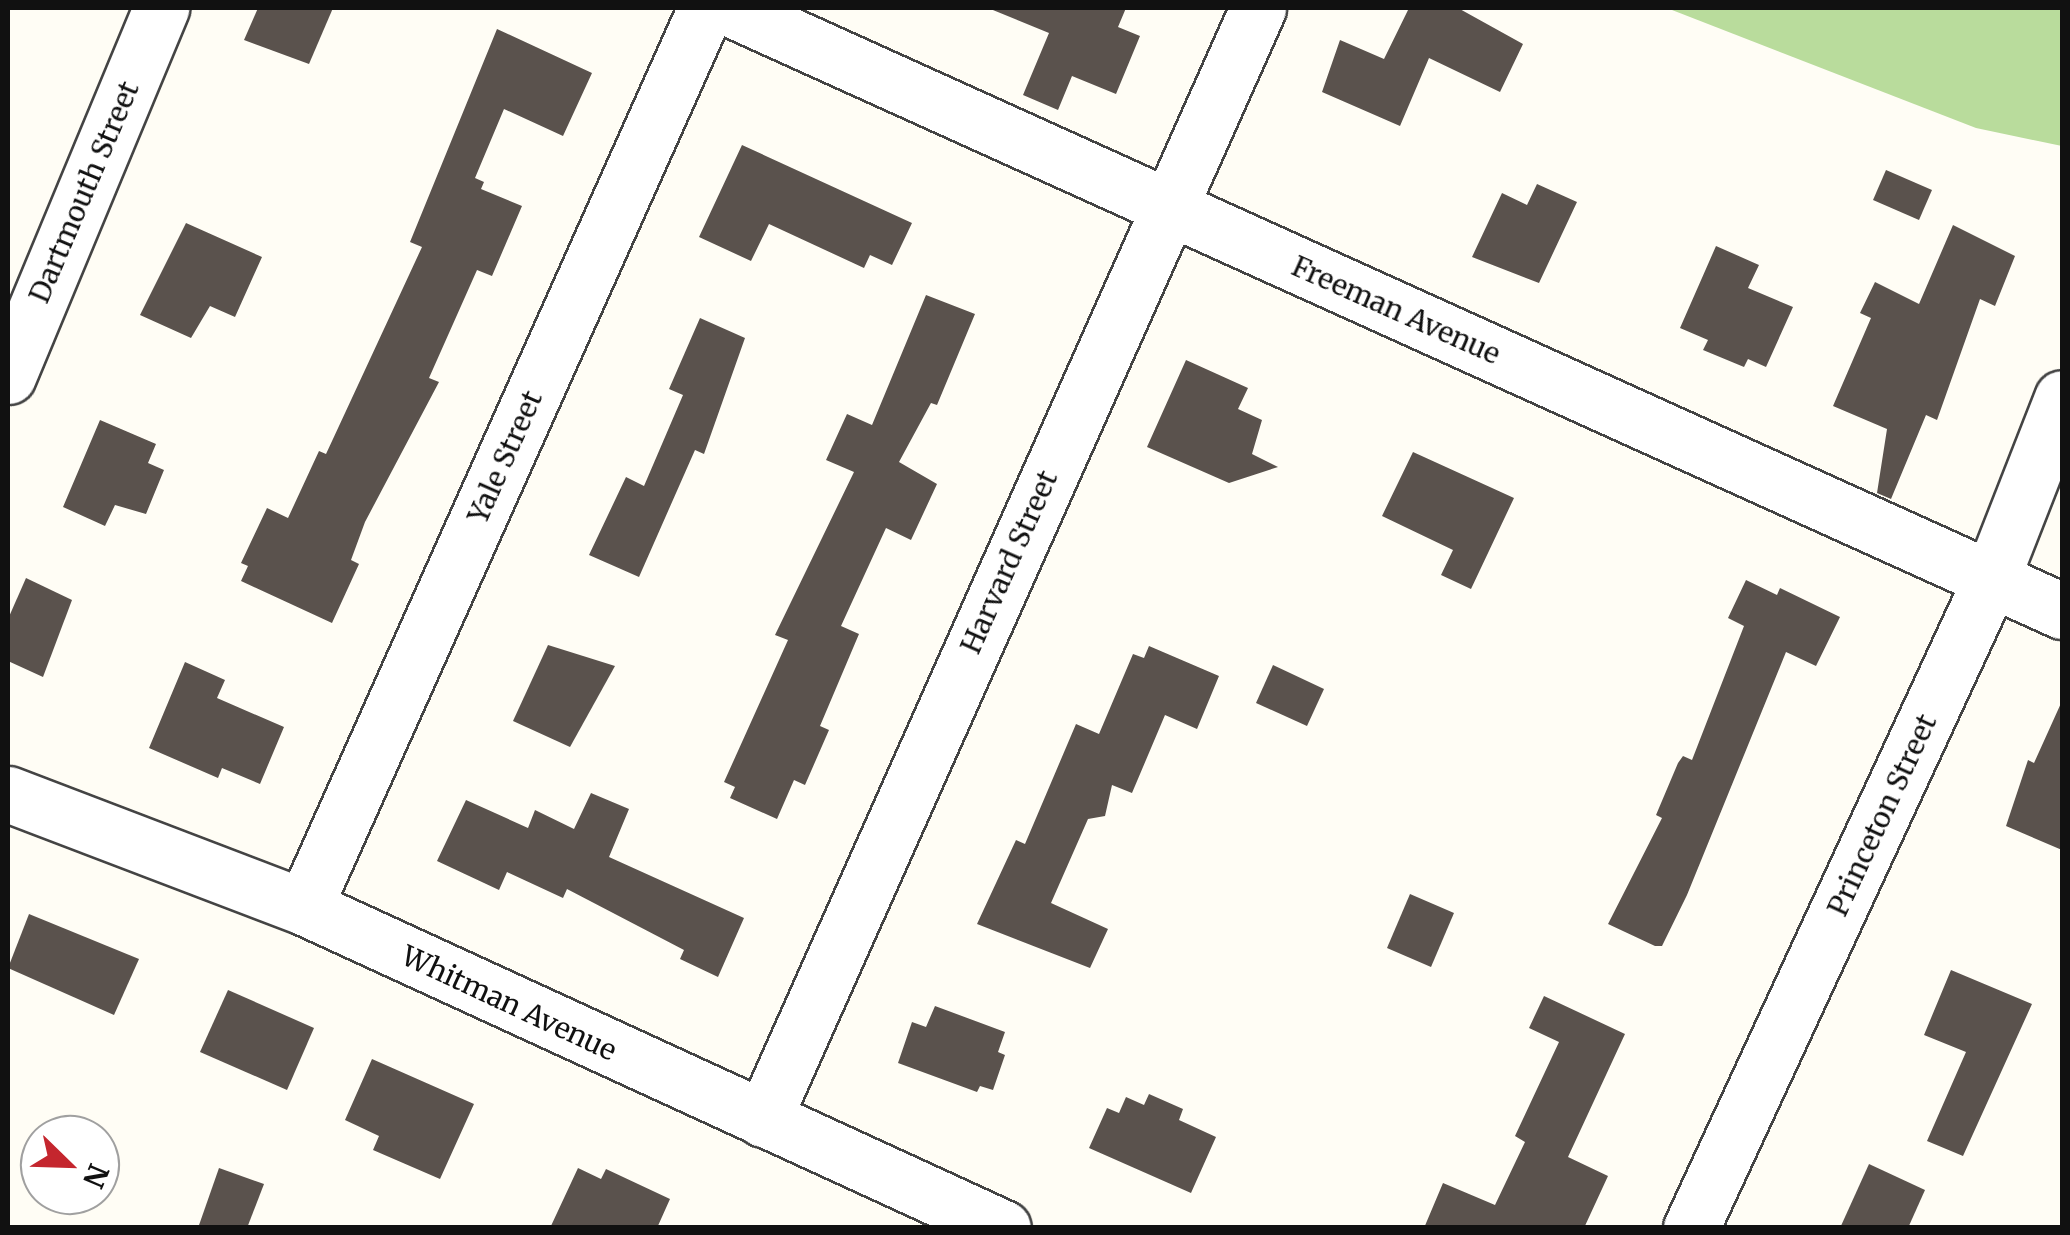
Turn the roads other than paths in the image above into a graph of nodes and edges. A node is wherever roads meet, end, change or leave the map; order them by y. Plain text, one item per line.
1 (161, 8) edge
2 (706, 8) edge
3 (729, 8) edge
4 (1258, 8) edge
5 (1169, 208) junction
6 (8, 376) edge
7 (2062, 398) edge
8 (1992, 577) junction
9 (2062, 611) edge
10 (8, 794) edge
11 (304, 908) junction
12 (763, 1119) junction
13 (1003, 1228) edge
14 (1691, 1228) edge

1 - 6 street, Dartmouth Street
2 - 11 street, Yale Street
3 - 5 street, Freeman Avenue
4 - 5 street, Harvard Street
5 - 8 street, Freeman Avenue
5 - 12 street, Harvard Street
7 - 8 street, Princeton Street
8 - 9 street, Freeman Avenue
8 - 14 street, Princeton Street
10 - 11 street, Whitman Avenue
11 - 12 street, Whitman Avenue
12 - 13 street, Whitman Avenue

